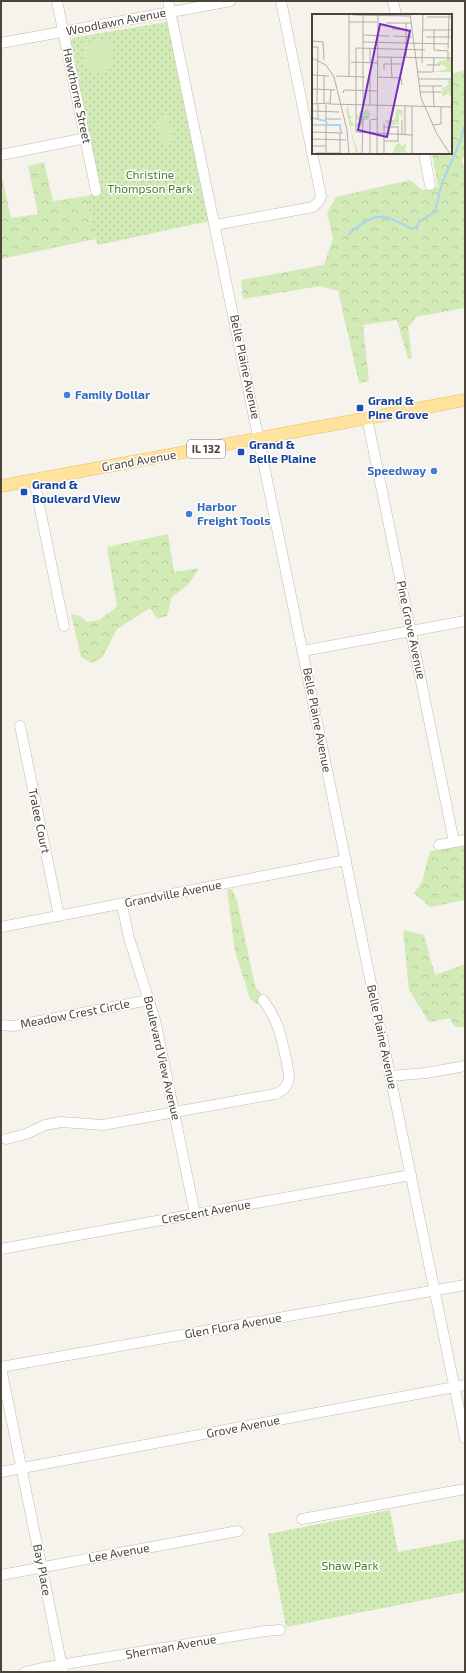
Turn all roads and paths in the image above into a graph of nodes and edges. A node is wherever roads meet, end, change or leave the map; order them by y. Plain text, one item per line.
1 (57, 1) edge
2 (168, 1) edge
3 (230, 1) edge
4 (281, 1) edge
5 (393, 1) edge
6 (171, 12) junction
7 (396, 14) edge
8 (63, 32) junction
9 (1, 43) edge
10 (86, 138) junction
11 (312, 152) edge
12 (312, 154) edge
13 (424, 154) edge
14 (1, 155) edge
15 (430, 185) dead end
16 (96, 191) dead end
17 (215, 225) junction
18 (465, 400) edge
19 (367, 418) junction
20 (260, 438) junction
21 (34, 480) junction
22 (1, 486) edge
23 (465, 621) edge
24 (64, 626) dead end
25 (412, 631) junction
26 (303, 651) junction
27 (20, 726) dead end
28 (465, 840) edge
29 (454, 842) junction
30 (439, 845) dead end
31 (346, 860) junction
32 (122, 905) junction
33 (59, 916) junction
34 (1, 927) edge
35 (149, 1000) junction
36 (263, 1000) dead end
37 (1, 1025) edge
38 (465, 1066) edge
39 (390, 1076) junction
40 (174, 1112) junction
41 (6, 1139) dead end
42 (411, 1175) junction
43 (195, 1214) junction
44 (1, 1249) edge
45 (465, 1285) edge
46 (434, 1291) junction
47 (1, 1368) edge
48 (465, 1385) edge
49 (454, 1387) junction
50 (465, 1438) edge
51 (21, 1467) junction
52 (1, 1472) edge
53 (465, 1489) edge
54 (302, 1519) dead end
55 (238, 1531) dead end
56 (42, 1567) junction
57 (1, 1575) edge
58 (280, 1630) dead end
59 (62, 1669) edge
60 (26, 1672) edge

1 - 8 street, Hawthorne Street
2 - 6 street, Belle Plaine Avenue
3 - 6 street, Woodlawn Avenue
4 - 11 street
5 - 7 street
6 - 8 street, Woodlawn Avenue
6 - 17 street, Belle Plaine Avenue
8 - 9 street, Woodlawn Avenue
8 - 10 street, Hawthorne Street
10 - 14 street
10 - 16 street, Hawthorne Street
12 - 17 street
13 - 15 street
17 - 20 street, Belle Plaine Avenue
18 - 19 main road, Grand Avenue / IL 132
19 - 20 main road, Grand Avenue / IL 132
19 - 25 street, Pine Grove Avenue
20 - 21 main road, Grand Avenue / IL 132
20 - 26 street, Belle Plaine Avenue
21 - 22 main road, Grand Avenue / IL 132
21 - 24 street
23 - 25 street
25 - 26 street
25 - 29 street, Pine Grove Avenue
26 - 31 street, Belle Plaine Avenue
27 - 33 street, Tralee Court
28 - 29 street
29 - 30 street
31 - 32 street, Grandville Avenue
31 - 39 street, Belle Plaine Avenue
32 - 33 street, Grandville Avenue
32 - 35 street, Boulevard View Avenue
33 - 34 street, Grandville Avenue
35 - 37 street, Meadow Crest Circle
35 - 40 street, Boulevard View Avenue
36 - 40 street
38 - 39 street
39 - 42 street, Belle Plaine Avenue
40 - 41 street
40 - 43 street, Boulevard View Avenue
42 - 43 street, Crescent Avenue
42 - 46 street, Belle Plaine Avenue
43 - 44 street, Crescent Avenue
45 - 46 street, Glen Flora Avenue
46 - 47 street, Glen Flora Avenue
46 - 49 street, Belle Plaine Avenue
47 - 51 street, Bay Place
48 - 49 street, Grove Avenue
49 - 50 street, Belle Plaine Avenue
49 - 51 street, Grove Avenue
51 - 52 street, Grove Avenue
51 - 56 street, Bay Place
53 - 54 street
55 - 56 street, Lee Avenue
56 - 57 street, Lee Avenue
56 - 59 street, Bay Place
58 - 59 street, Sherman Avenue
59 - 60 street, Sherman Avenue

